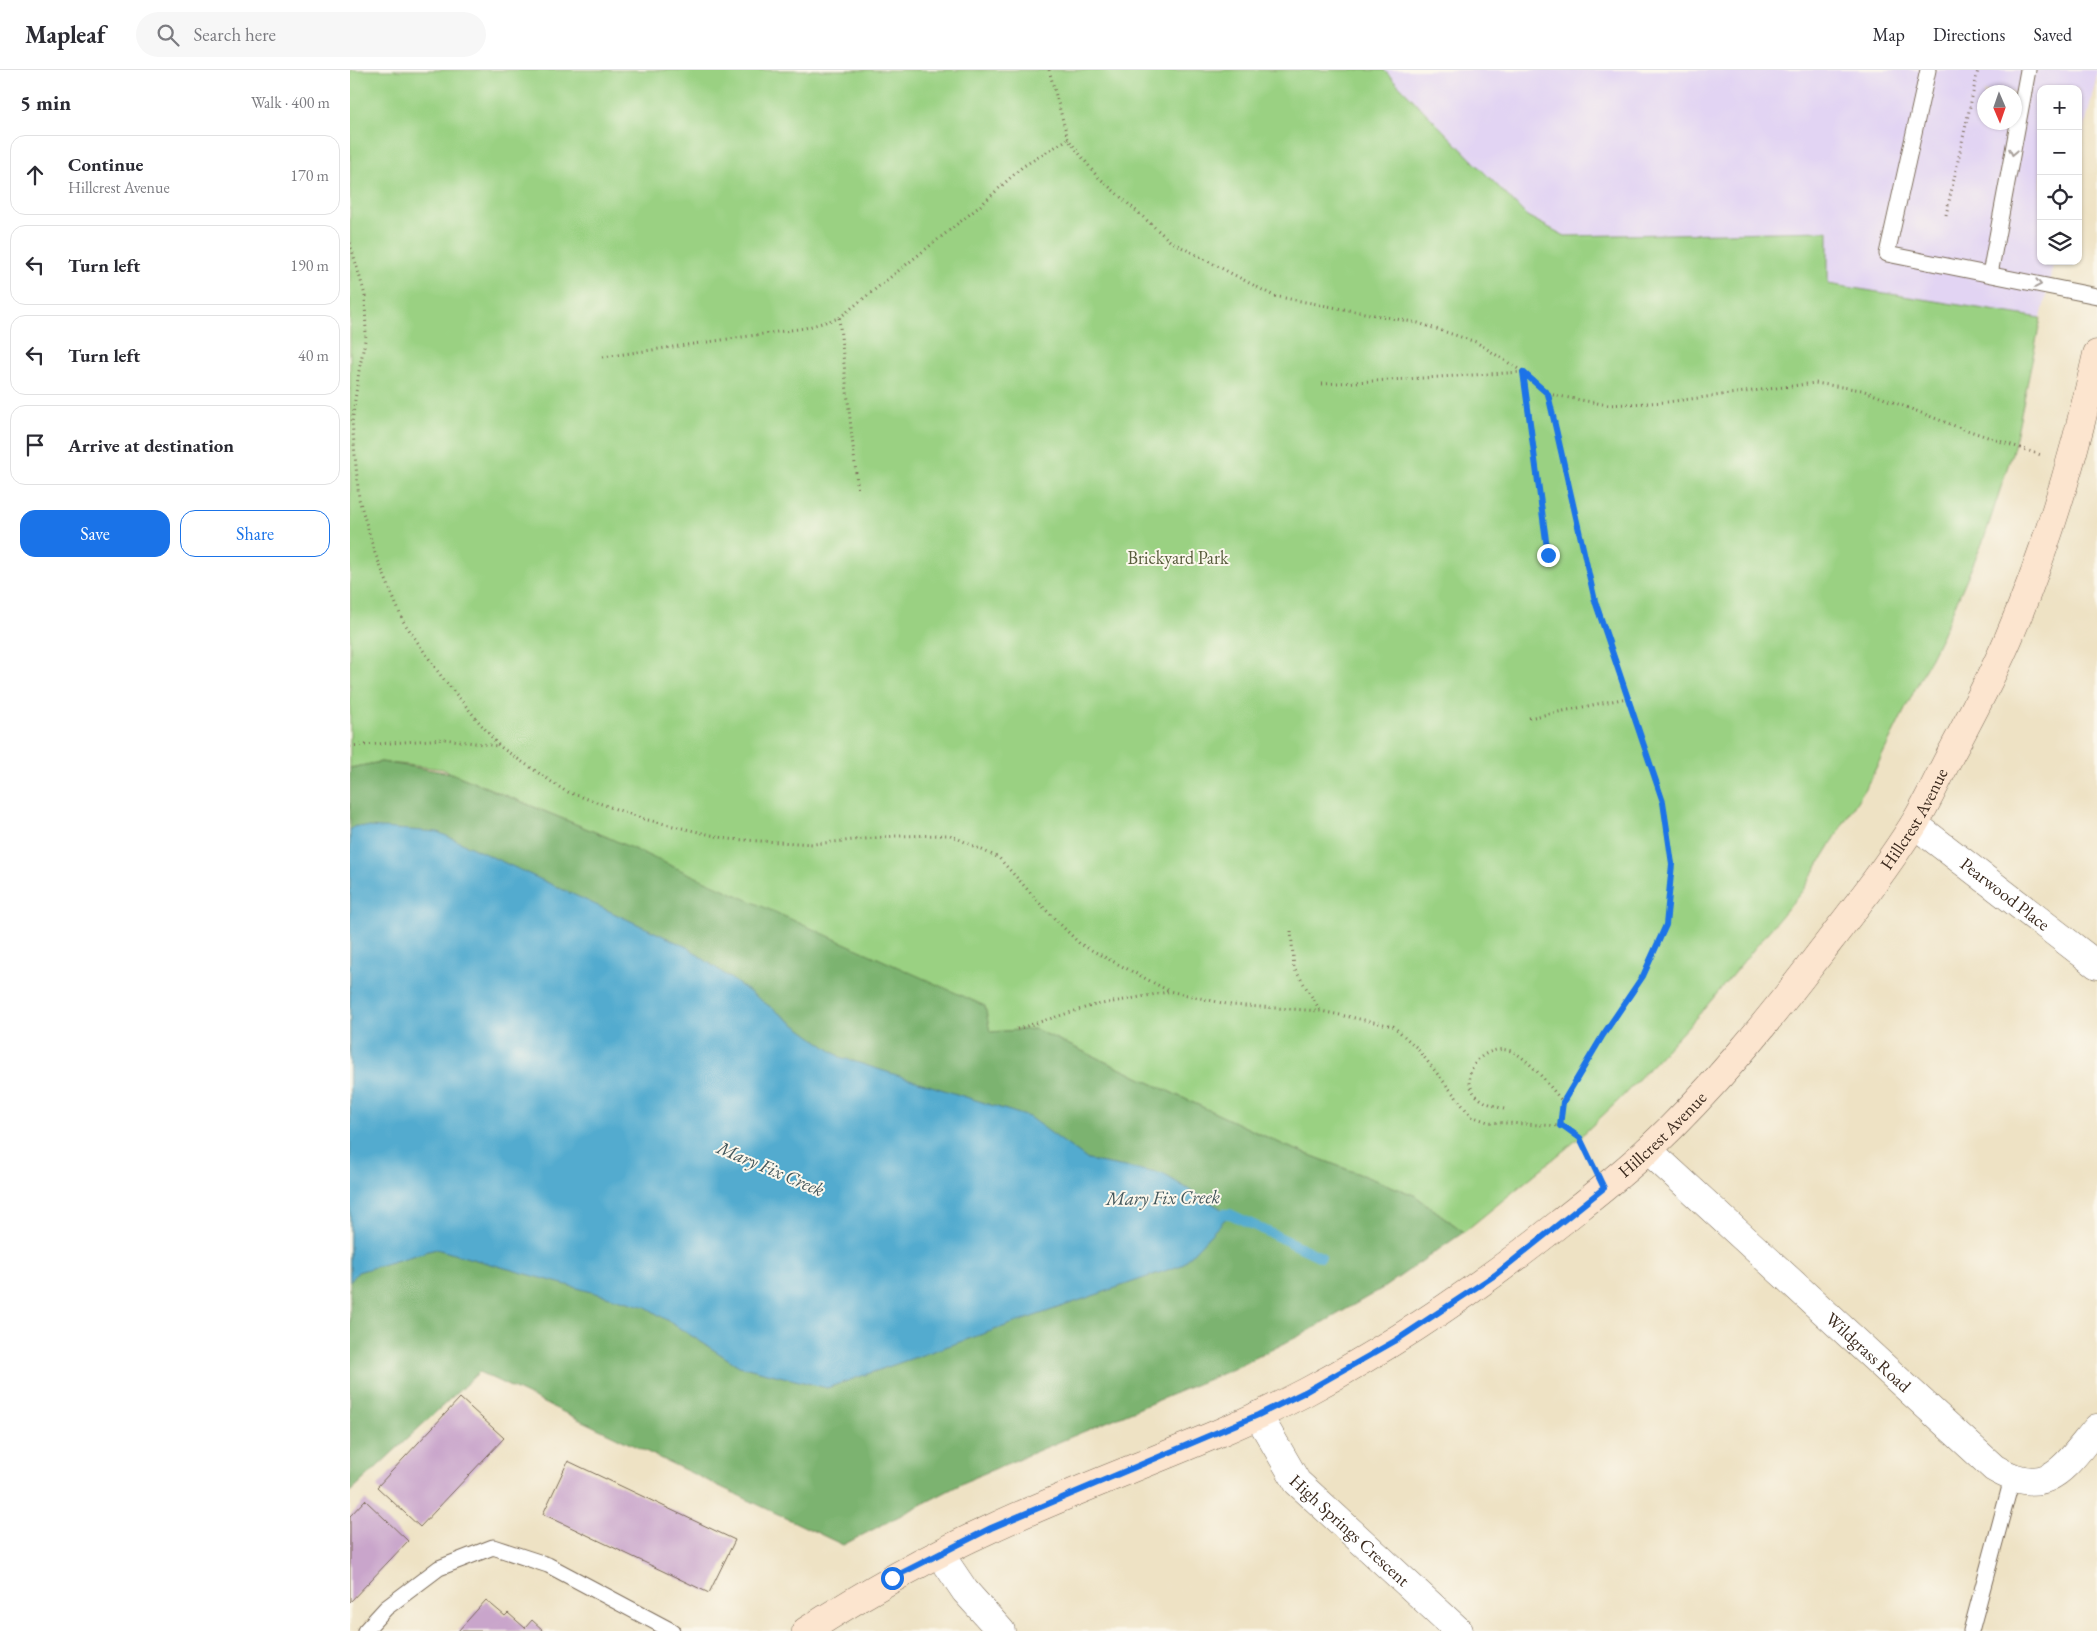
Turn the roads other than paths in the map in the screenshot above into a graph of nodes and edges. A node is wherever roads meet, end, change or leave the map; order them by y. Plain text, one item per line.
1 (1928, 70) edge
2 (2028, 70) edge
3 (1990, 274) junction
4 (2097, 296) edge
5 (2097, 354) edge
6 (1914, 824) junction
7 (2097, 965) edge
8 (1648, 1150) junction
9 (1258, 1415) junction
10 (2097, 1428) edge
11 (2012, 1479) junction
12 (940, 1554) junction
13 (365, 1631) edge
14 (672, 1631) edge
15 (806, 1631) edge
16 (1001, 1631) edge
17 (1459, 1631) edge
18 (1971, 1631) edge

1 - 3 lane
2 -> 3 lane
3 -> 4 lane
5 - 6 street, Hillcrest Avenue
6 - 7 street, Pearwood Place
6 - 8 street, Hillcrest Avenue
8 - 9 street, Hillcrest Avenue
8 - 11 street, Wildgrass Road
9 - 12 street, Hillcrest Avenue
9 - 17 street, High Springs Crescent
10 - 11 street
11 - 18 lane
12 - 15 street, Hillcrest Avenue
12 - 16 street
13 - 14 lane

